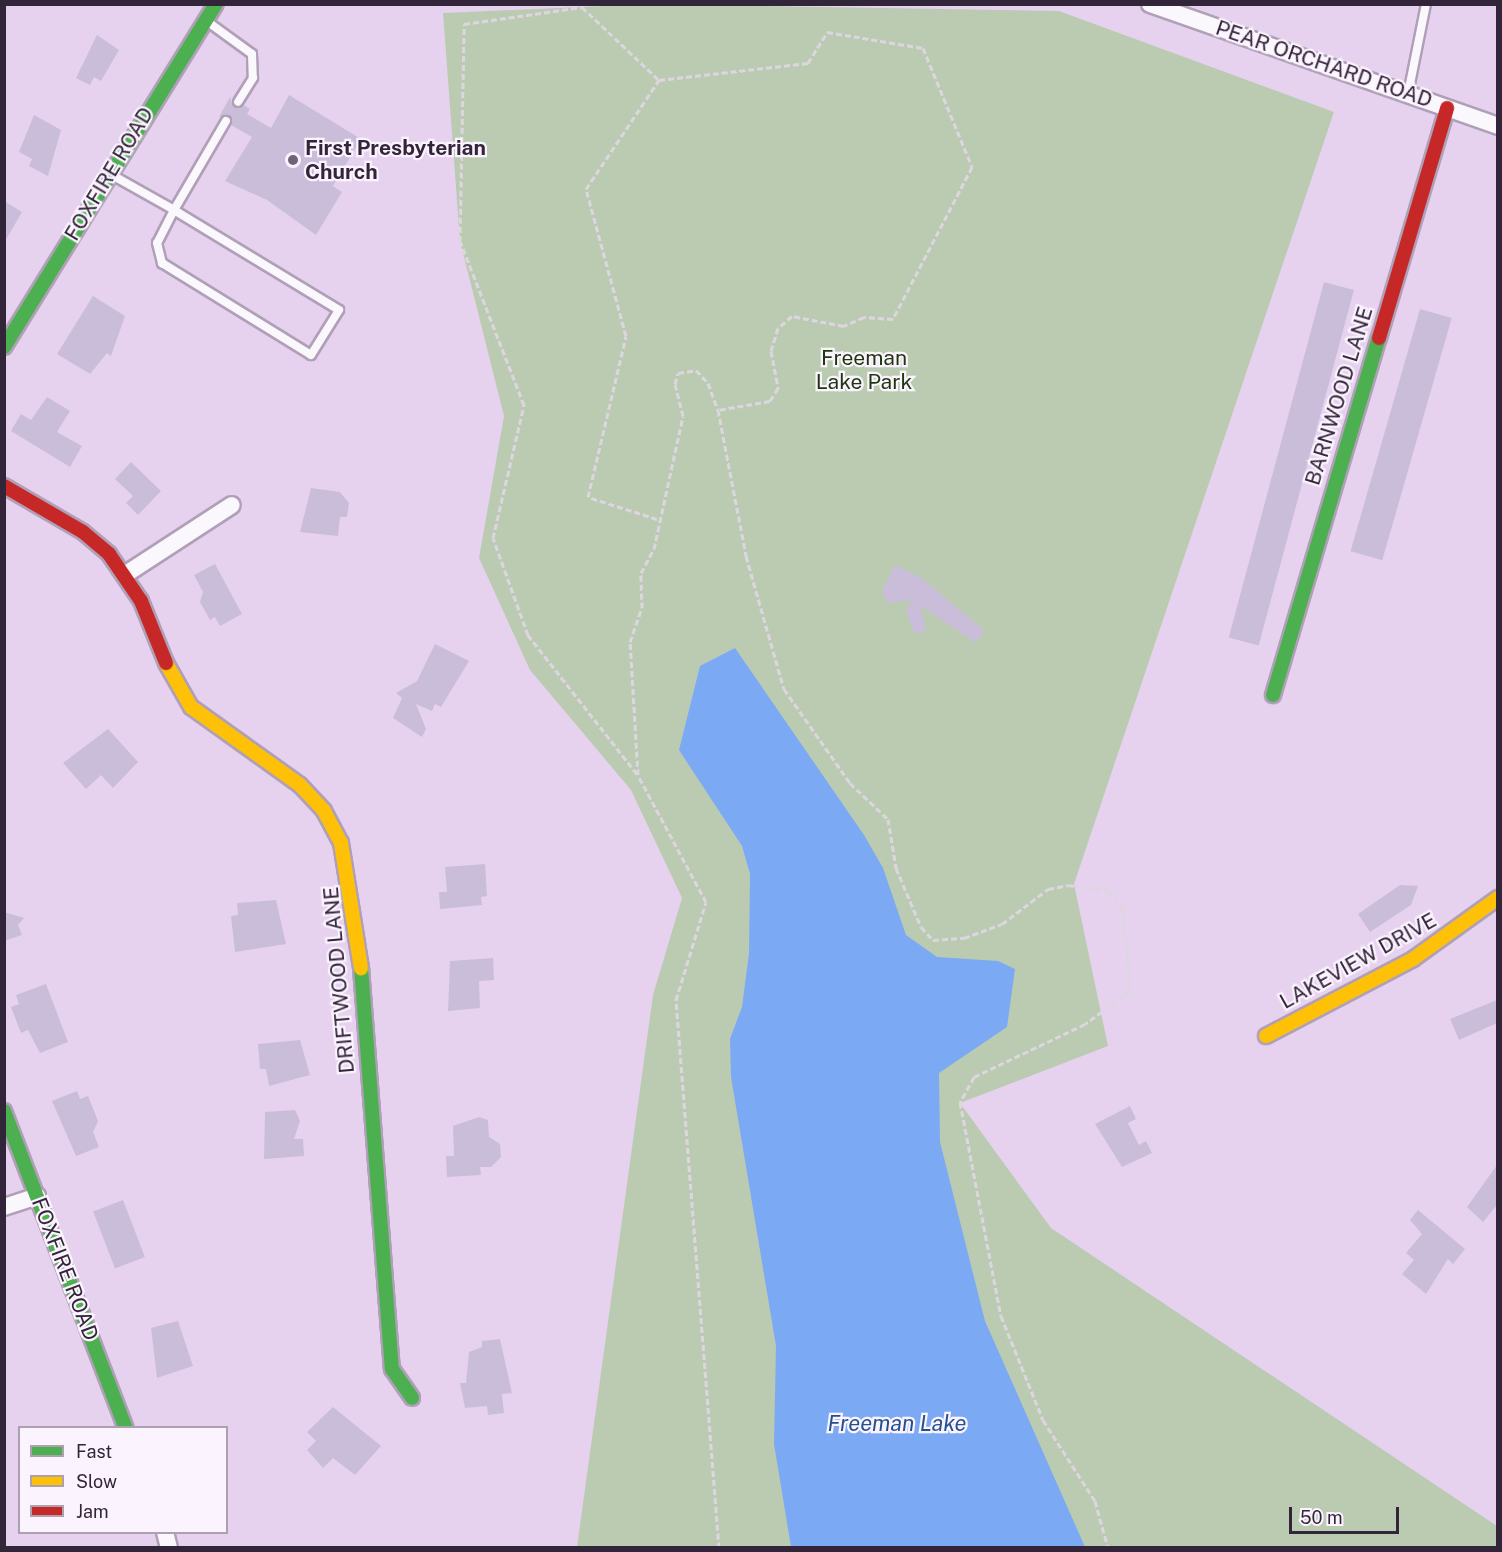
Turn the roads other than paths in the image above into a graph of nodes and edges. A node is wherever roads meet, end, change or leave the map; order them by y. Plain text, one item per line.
1 (216, 4) edge
2 (1150, 4) edge
3 (1426, 4) edge
4 (206, 12) edge
5 (1408, 94) junction
6 (238, 102) dead end
7 (1447, 108) junction
8 (226, 121) dead end
9 (1497, 126) edge
10 (109, 174) junction
11 (174, 210) junction
12 (4, 347) edge
13 (4, 486) edge
14 (232, 505) dead end
15 (126, 574) junction
16 (1272, 695) dead end
17 (1497, 898) edge
18 (1266, 1036) dead end
19 (4, 1111) edge
20 (37, 1197) junction
21 (4, 1207) edge
22 (412, 1398) dead end
23 (125, 1426) edge

1 - 4 street, FOXFIRE ROAD
2 - 5 street, PEAR ORCHARD ROAD
3 - 5 lane
4 - 6 lane
4 - 10 street, FOXFIRE ROAD
5 - 7 street, PEAR ORCHARD ROAD
7 - 9 street, PEAR ORCHARD ROAD
7 - 16 street, BARNWOOD LANE
8 - 11 lane
10 - 11 lane
10 - 12 street, FOXFIRE ROAD
11 - 11 lane
13 - 15 street, DRIFTWOOD LANE
14 - 15 street
15 - 22 street, DRIFTWOOD LANE
17 - 18 street, LAKEVIEW DRIVE
19 - 20 street, FOXFIRE ROAD
20 - 21 street
20 - 23 street, FOXFIRE ROAD

